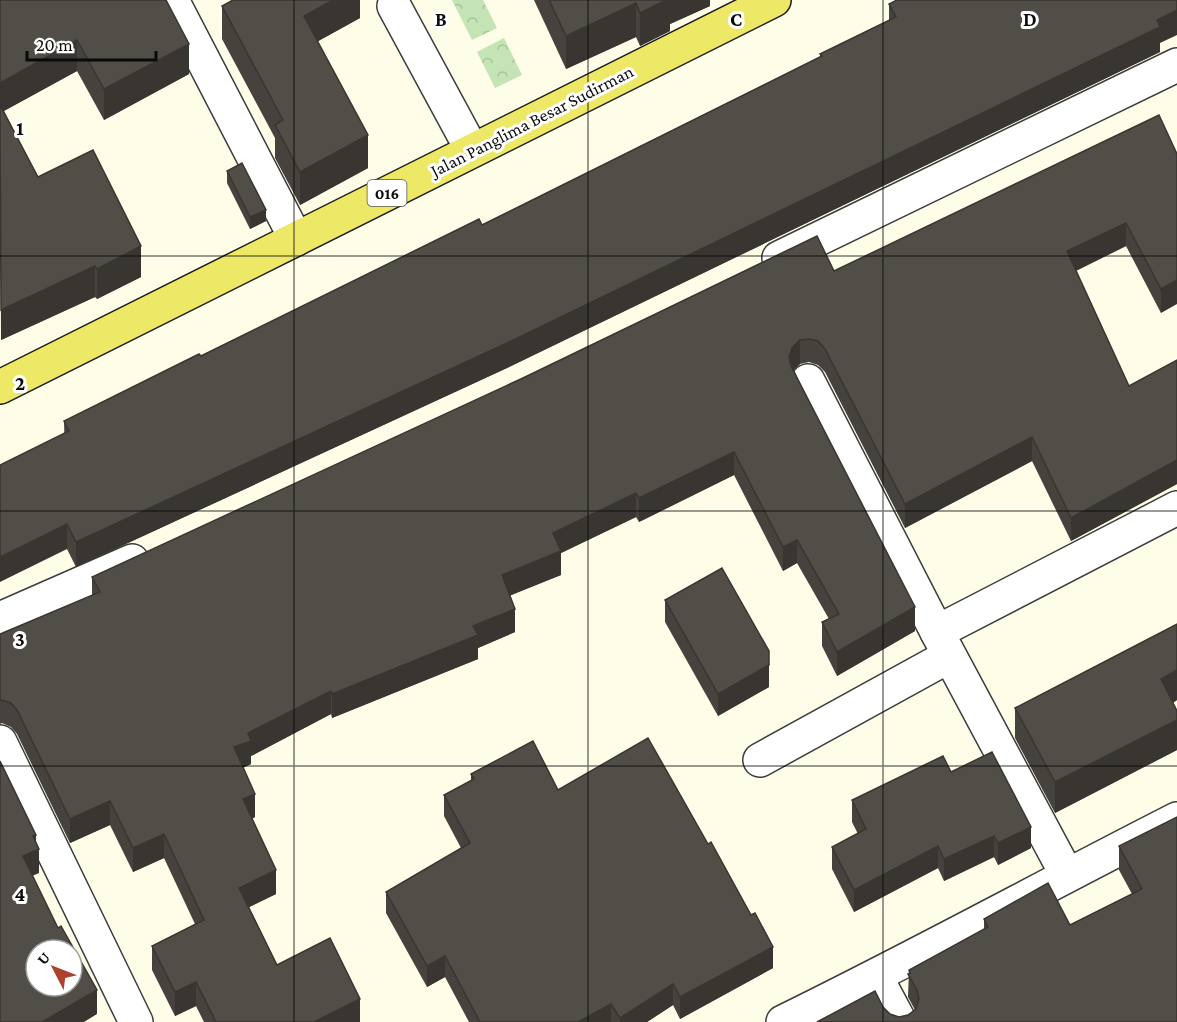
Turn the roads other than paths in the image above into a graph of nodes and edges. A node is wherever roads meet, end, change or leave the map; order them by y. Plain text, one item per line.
1 (172, 0) edge
2 (774, 0) edge
3 (394, 6) dead end
4 (1177, 65) edge
5 (472, 150) junction
6 (296, 239) junction
7 (750, 272) edge
8 (808, 381) dead end
9 (0, 387) edge
10 (1177, 508) edge
11 (162, 548) edge
12 (0, 619) edge
13 (943, 644) junction
14 (0, 742) edge
15 (760, 760) dead end
16 (1177, 819) edge
17 (1067, 875) junction
18 (876, 977) junction
19 (136, 1022) edge
20 (783, 1022) edge
21 (900, 1022) edge

1 - 6 street
2 - 5 main road, Jalan Panglima Besar Sudirman / 016
3 - 5 street
4 - 7 street
5 - 6 main road, Jalan Panglima Besar Sudirman / 016
6 - 9 main road, Jalan Panglima Besar Sudirman / 016
8 - 13 street
10 - 13 street
11 - 12 street
13 - 15 street
13 - 17 street
14 - 19 street
16 - 17 street
17 - 18 street
18 - 20 street
18 - 21 street

